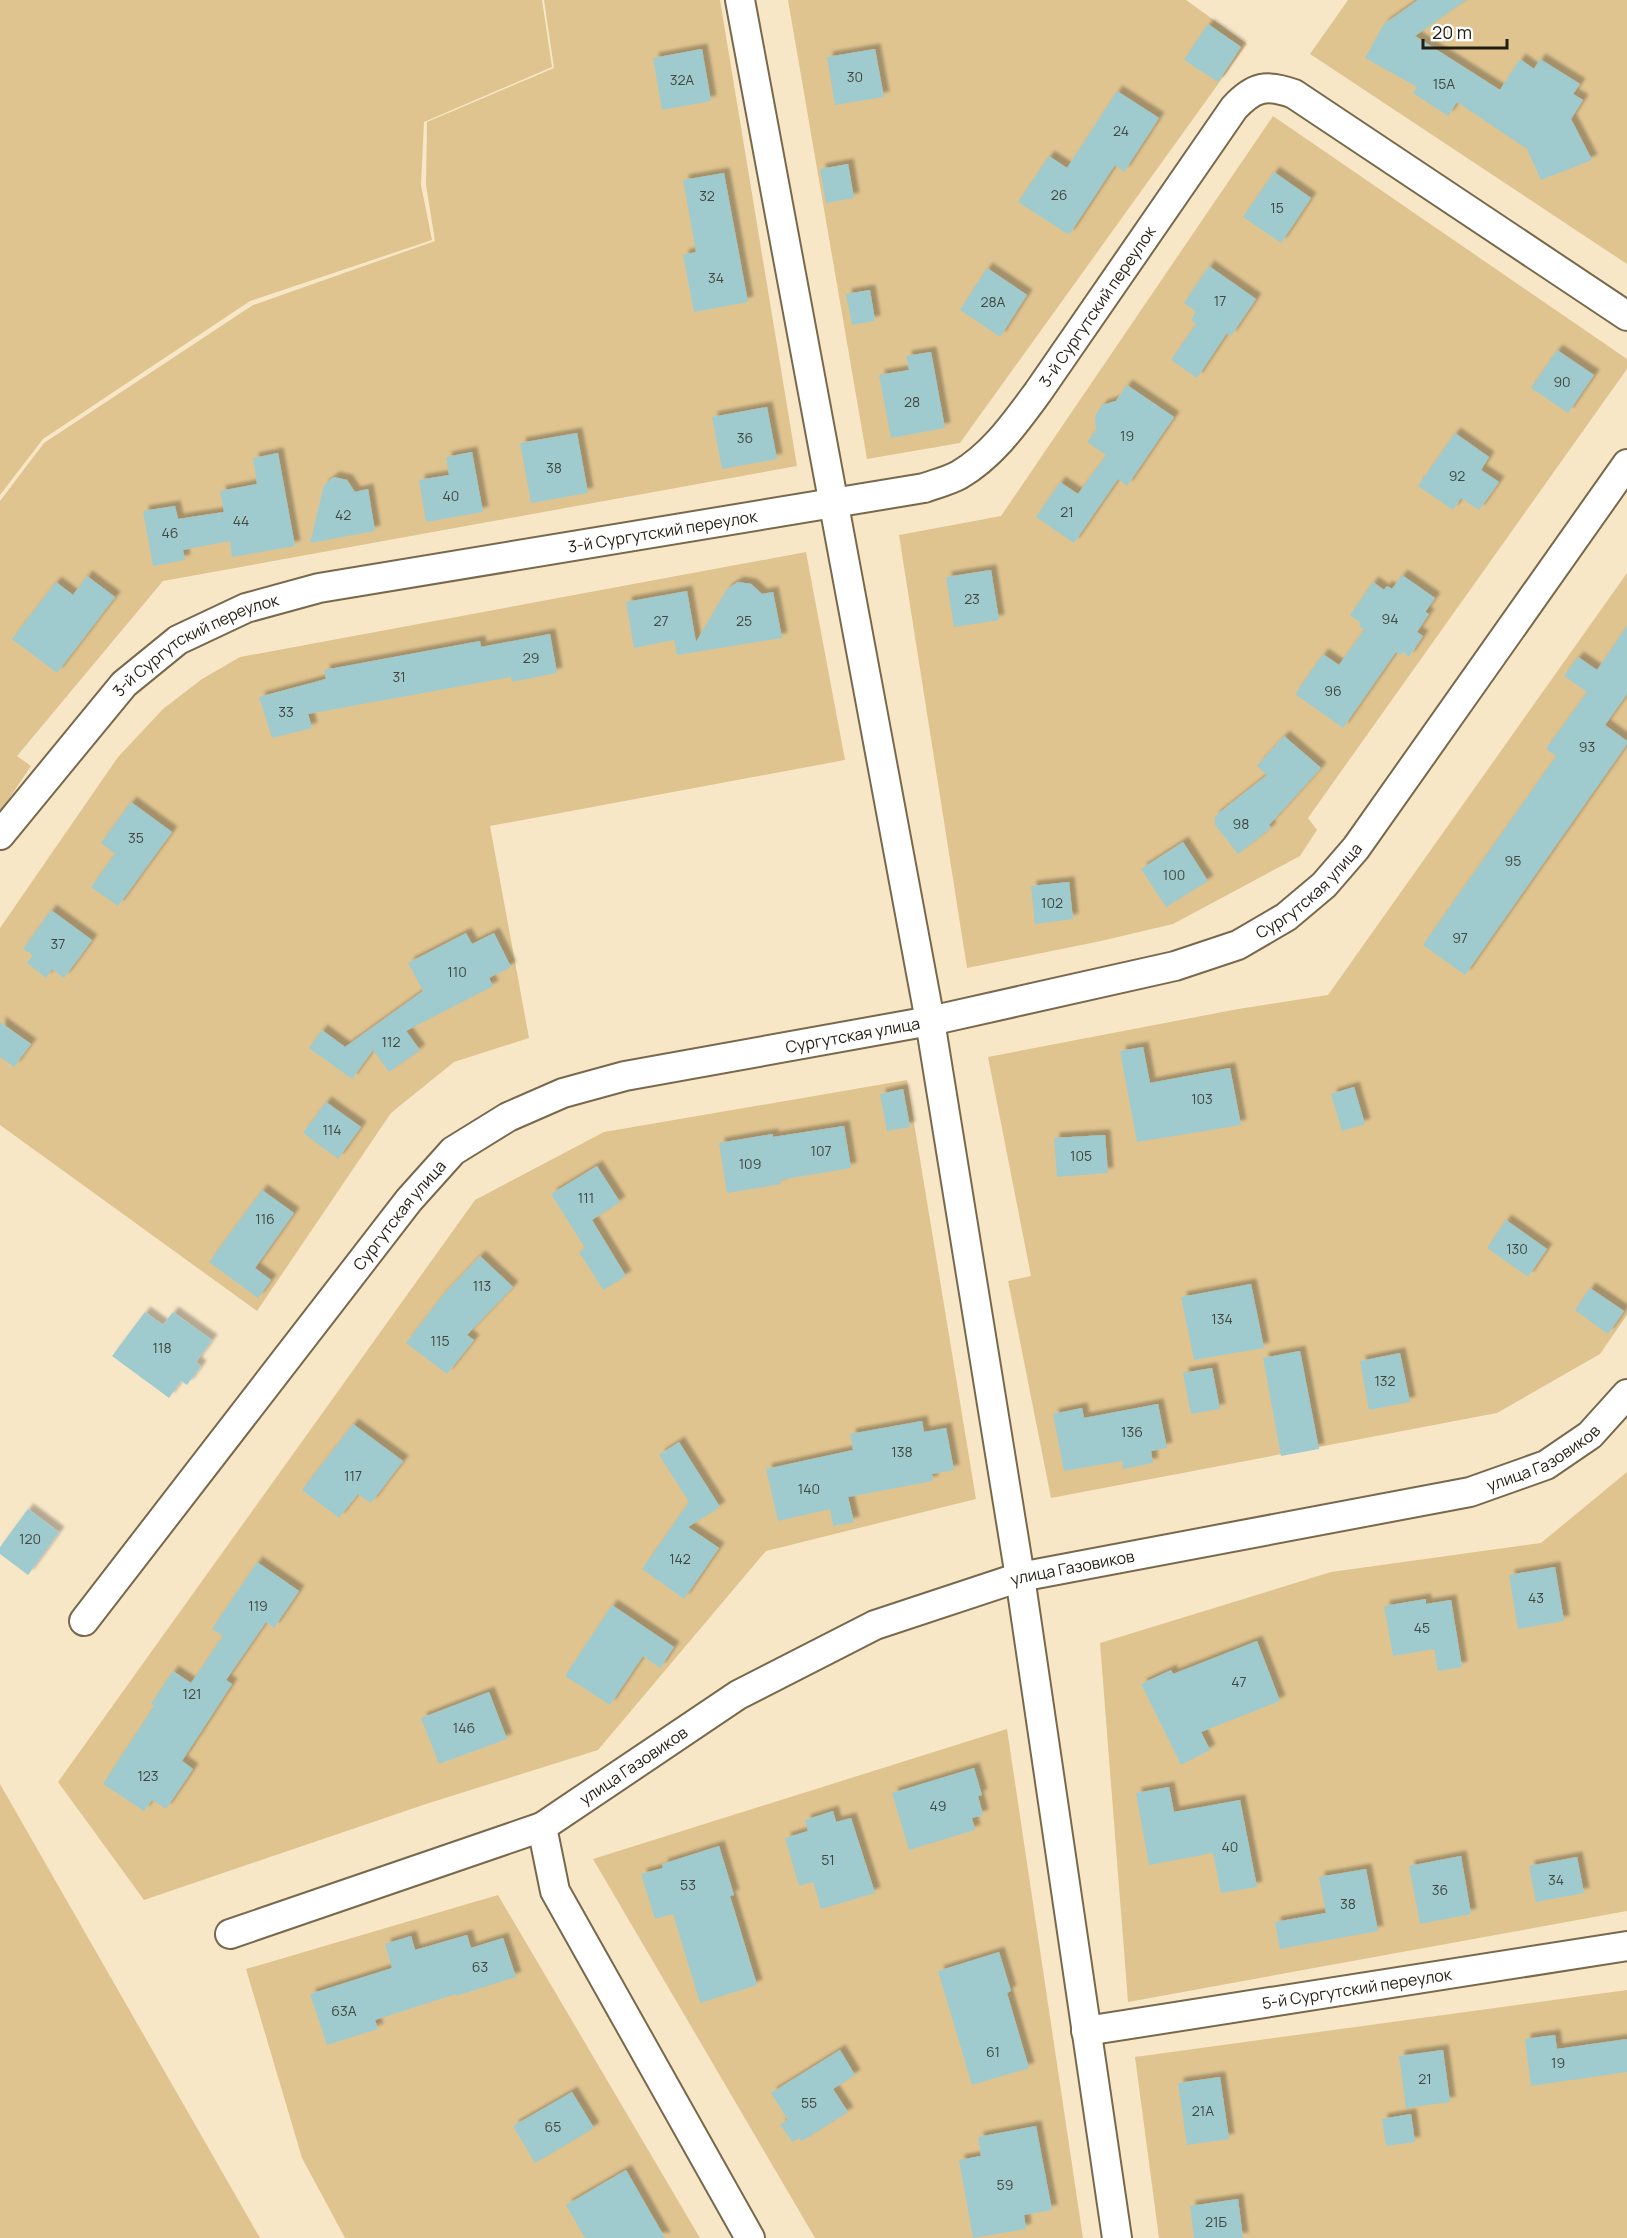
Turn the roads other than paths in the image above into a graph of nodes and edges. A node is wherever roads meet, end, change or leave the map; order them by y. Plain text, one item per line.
1 (740, 0) edge
2 (1627, 316) edge
3 (1627, 464) edge
4 (833, 504) junction
5 (0, 835) edge
6 (930, 1021) junction
7 (1627, 1394) edge
8 (1020, 1577) junction
9 (84, 1621) dead end
10 (542, 1827) junction
11 (230, 1934) dead end
12 (1627, 1946) edge
13 (1086, 2031) junction
14 (750, 2238) edge
15 (1116, 2238) edge

1 - 4 street
2 - 4 street, 3-й Сургутский переулок
3 - 6 street, Сургутская улица
4 - 5 street, 3-й Сургутский переулок
4 - 6 street
6 - 8 street
6 - 9 street, Сургутская улица
7 - 8 street, улица Газовиков
8 - 10 street, улица Газовиков
8 - 13 street
10 - 11 street, улица Газовиков
10 - 14 street
12 - 13 street, 5-й Сургутский переулок
13 - 15 street

